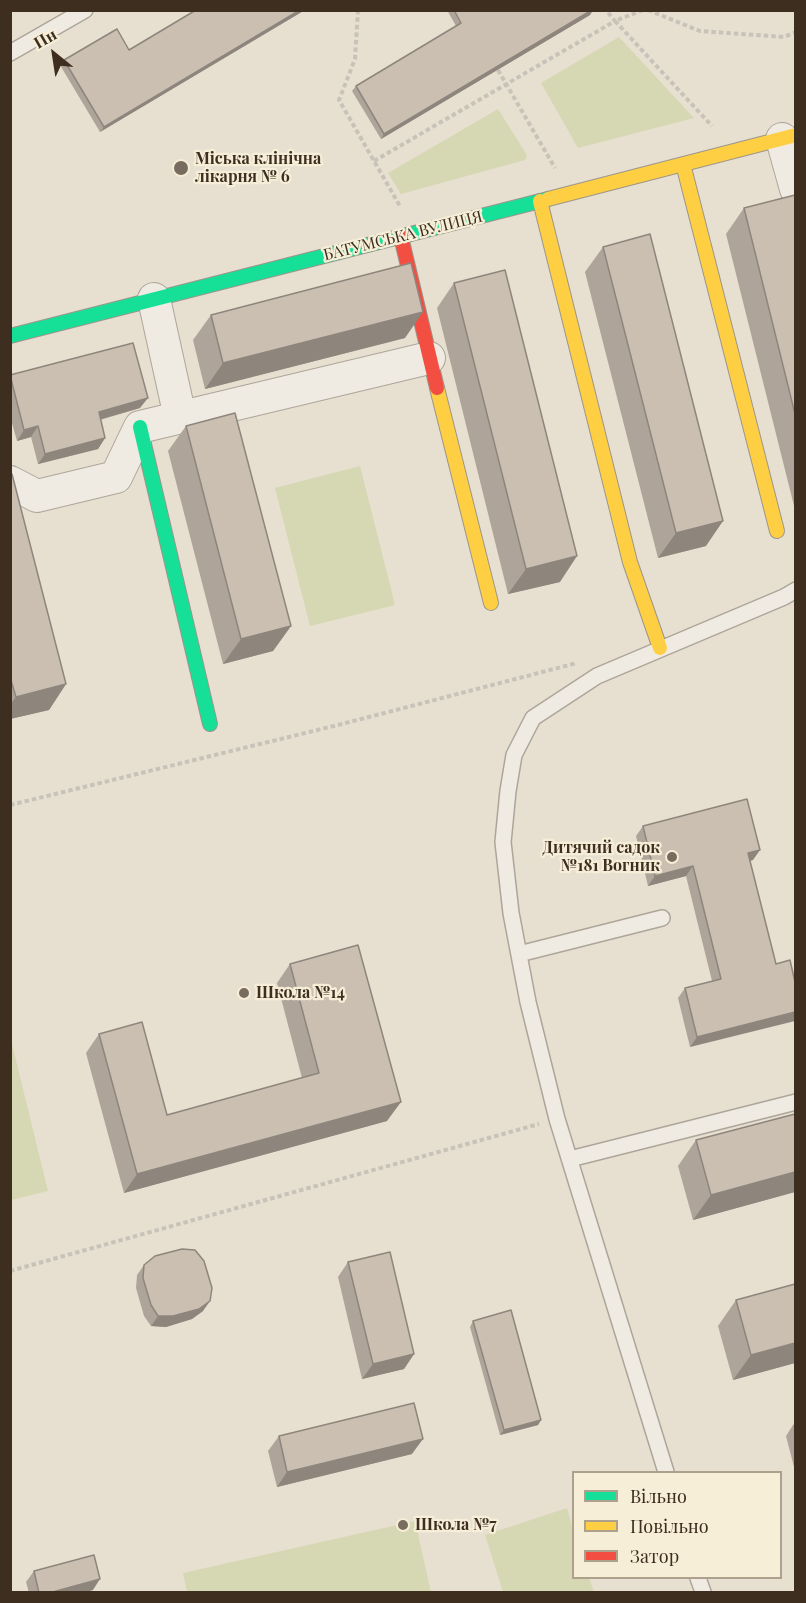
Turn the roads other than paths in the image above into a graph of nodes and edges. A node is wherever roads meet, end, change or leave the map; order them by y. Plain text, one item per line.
1 (85, 10) edge
2 (10, 53) edge
3 (789, 137) edge
4 (683, 164) junction
5 (795, 189) edge
6 (540, 201) junction
7 (401, 237) junction
8 (154, 299) junction
9 (10, 336) edge
10 (429, 358) junction
11 (180, 417) junction
12 (140, 427) junction
13 (10, 482) edge
14 (777, 531) dead end
15 (795, 590) edge
16 (491, 603) dead end
17 (660, 648) junction
18 (210, 724) dead end
19 (662, 918) dead end
20 (519, 954) junction
21 (795, 1102) edge
22 (570, 1159) junction
23 (665, 1471) edge

1 - 2 lane
3 - 4 street, БАТУМСЬКА ВУЛИЦЯ
3 - 5 street
4 - 6 street, БАТУМСЬКА ВУЛИЦЯ
4 - 14 street
6 - 7 street, БАТУМСЬКА ВУЛИЦЯ
6 - 17 street
7 - 8 street, БАТУМСЬКА ВУЛИЦЯ
7 - 10 street
8 - 9 street, БАТУМСЬКА ВУЛИЦЯ
8 - 11 street
10 - 11 street
10 - 16 street
11 - 12 street
12 - 13 street
12 - 18 street
15 - 17 lane
17 - 20 lane
19 - 20 lane
20 - 22 lane
21 - 22 lane
22 - 23 lane

